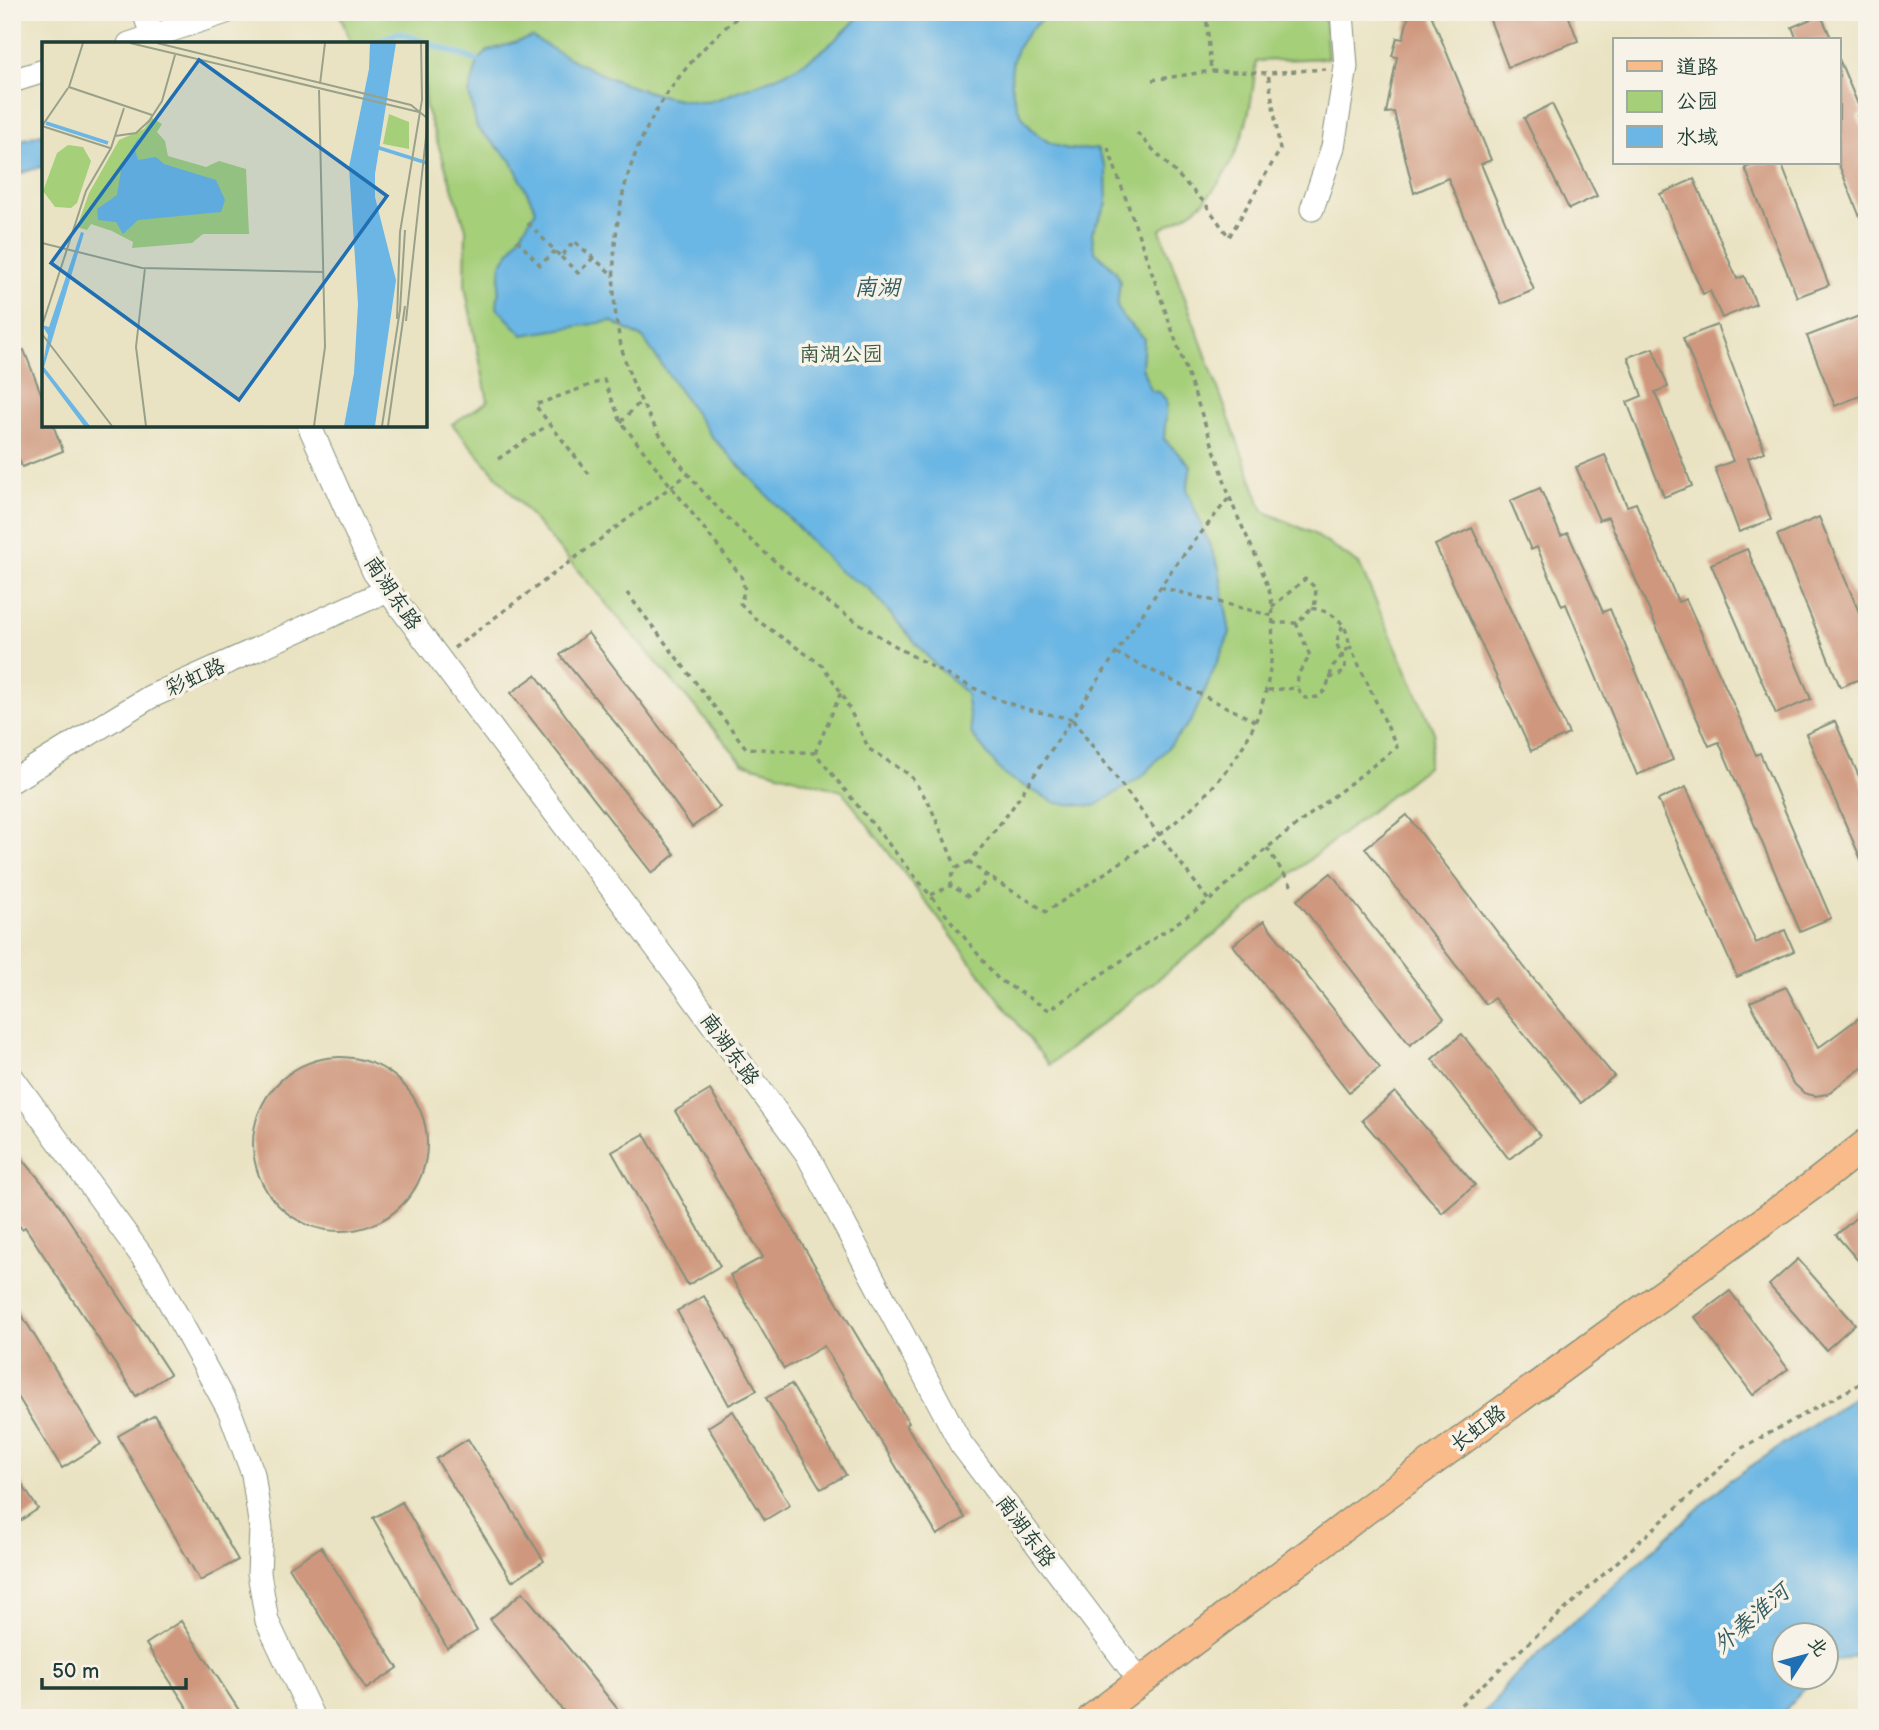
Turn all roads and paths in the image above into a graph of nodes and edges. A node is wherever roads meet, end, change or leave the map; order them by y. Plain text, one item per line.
1 (144, 12) edge
2 (226, 12) edge
3 (744, 12) edge
4 (1206, 12) edge
5 (1342, 12) edge
6 (153, 40) edge
7 (1346, 67) junction
8 (1211, 71) junction
9 (42, 72) edge
10 (1268, 73) junction
11 (1152, 80) dead end
12 (12, 82) edge
13 (1137, 133) dead end
14 (1108, 148) dead end
15 (1312, 209) dead end
16 (528, 223) dead end
17 (517, 240) dead end
18 (555, 251) junction
19 (561, 257) junction
20 (593, 258) junction
21 (614, 276) junction
22 (641, 401) junction
23 (621, 422) junction
24 (548, 425) junction
25 (310, 427) edge
26 (498, 459) dead end
27 (589, 474) dead end
28 (688, 474) junction
29 (672, 487) junction
30 (1228, 498) junction
31 (1160, 587) junction
32 (388, 590) junction
33 (627, 593) dead end
34 (1272, 607) junction
35 (1310, 608) junction
36 (1273, 616) junction
37 (1273, 623) junction
38 (1296, 623) junction
39 (1343, 624) junction
40 (1350, 646) junction
41 (1116, 653) junction
42 (1344, 654) junction
43 (439, 659) junction
44 (1329, 678) junction
45 (1297, 688) junction
46 (1268, 690) junction
47 (841, 692) junction
48 (1072, 719) junction
49 (1257, 722) junction
50 (815, 753) junction
51 (12, 781) edge
52 (1161, 834) junction
53 (1267, 848) junction
54 (970, 862) junction
55 (956, 867) junction
56 (985, 875) junction
57 (951, 886) junction
58 (1293, 888) dead end
59 (931, 895) junction
60 (1209, 901) junction
61 (12, 1076) edge
62 (1867, 1143) edge
63 (1867, 1380) edge
64 (1140, 1681) junction
65 (313, 1718) edge
66 (1092, 1718) edge
67 (1446, 1718) edge

1 - 6 street
2 - 6 street
3 - 21 path
4 - 8 path
5 - 7 street
7 - 10 path
7 - 15 street
8 - 10 path
8 - 11 path
9 - 12 street
10 - 13 path
14 - 30 path
16 - 18 path
17 - 18 path
18 - 19 path
19 - 20 path
19 - 20 path
20 - 21 path
21 - 22 path
22 - 23 path
22 - 28 path
23 - 24 path
23 - 29 path
24 - 26 path
24 - 27 path
25 - 32 street, 南湖东路
28 - 29 path
28 - 48 path
29 - 43 path
29 - 47 path
30 - 31 path
30 - 34 path
31 - 36 path
31 - 41 path
32 - 43 street, 南湖东路
32 - 51 street, 彩虹路
33 - 50 path
34 - 35 path
34 - 36 path
35 - 38 path
35 - 39 path
36 - 37 path
37 - 38 path
37 - 46 path
38 - 45 path
39 - 40 path
39 - 42 path
40 - 42 path
40 - 53 path
41 - 48 path
41 - 49 path
42 - 44 path
42 - 44 path
43 - 64 street, 南湖东路
44 - 45 path
45 - 46 path
46 - 49 path
47 - 50 path
47 - 55 path
48 - 52 path
48 - 54 path
49 - 52 path
50 - 59 path
52 - 56 path
52 - 60 path
53 - 58 path
53 - 60 path
54 - 55 path
54 - 56 path
55 - 57 path
56 - 57 path
57 - 59 path
59 - 60 path
61 - 65 street
62 - 64 main road, 长虹路
63 - 67 path
64 - 66 main road, 长虹路

